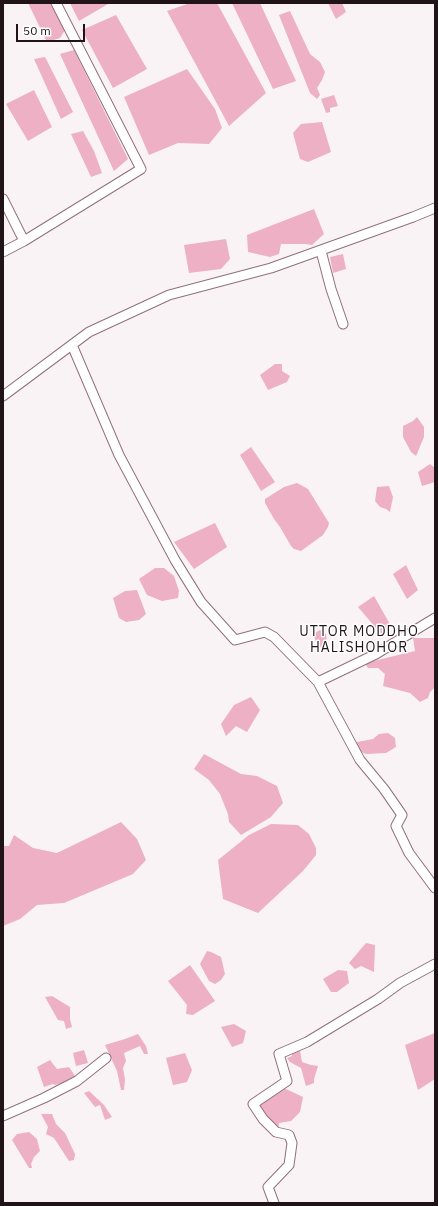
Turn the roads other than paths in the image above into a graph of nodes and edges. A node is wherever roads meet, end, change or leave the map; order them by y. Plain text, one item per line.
1 (56, 3) edge
2 (3, 199) edge
3 (435, 208) edge
4 (24, 241) junction
5 (321, 251) junction
6 (3, 252) edge
7 (343, 324) dead end
8 (72, 345) junction
9 (3, 396) edge
10 (435, 618) edge
11 (318, 682) junction
12 (435, 888) edge
13 (435, 964) edge
14 (106, 1058) dead end
15 (3, 1116) edge
16 (274, 1203) edge

1 - 4 street
2 - 4 street
3 - 5 street
4 - 6 street
5 - 7 street
5 - 8 street
8 - 9 street
8 - 11 street
10 - 11 street
11 - 12 street
13 - 16 street
14 - 15 street

